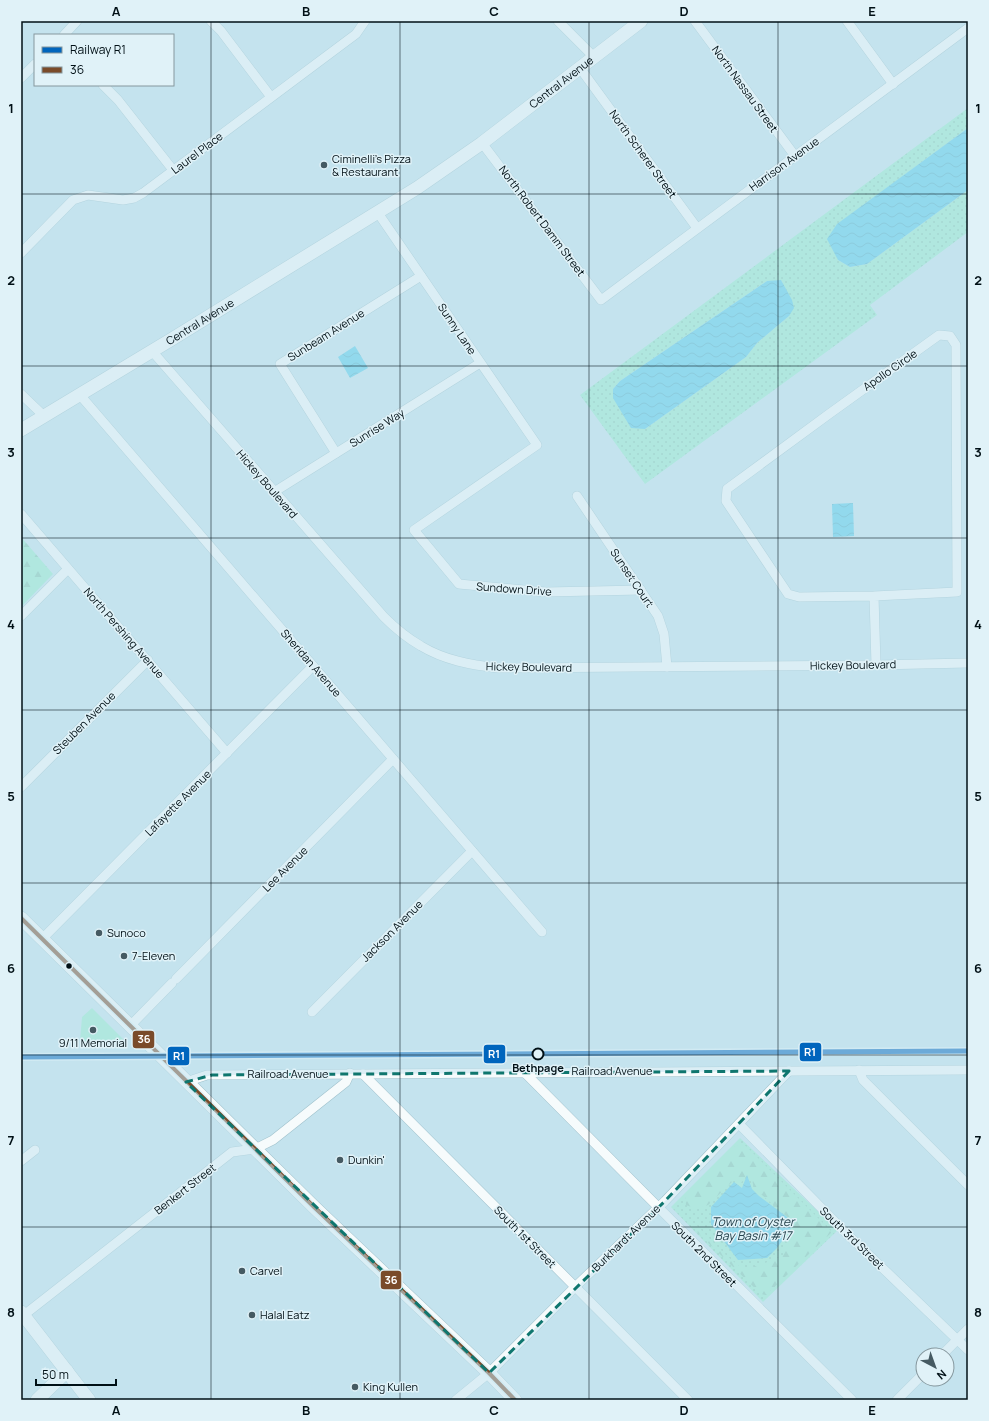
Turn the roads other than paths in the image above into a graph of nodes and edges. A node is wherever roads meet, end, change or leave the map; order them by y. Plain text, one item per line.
1 (77, 21) edge
2 (211, 21) edge
3 (365, 21) edge
4 (558, 21) edge
5 (641, 21) edge
6 (696, 21) edge
7 (847, 21) edge
8 (968, 28) edge
9 (65, 34) edge
10 (594, 57) junction
11 (34, 65) edge
12 (580, 68) junction
13 (21, 78) edge
14 (893, 84) junction
15 (104, 86) edge
16 (271, 97) junction
17 (482, 143) junction
18 (795, 156) junction
19 (173, 170) junction
20 (378, 213) junction
21 (697, 228) junction
22 (21, 253) edge
23 (421, 276) junction
24 (601, 300) joint
25 (152, 351) junction
26 (480, 363) junction
27 (21, 394) edge
28 (80, 395) junction
29 (44, 416) junction
30 (21, 430) edge
31 (336, 453) junction
32 (274, 492) junction
33 (577, 496) dead end
34 (21, 514) edge
35 (414, 530) joint
36 (68, 568) junction
37 (641, 590) junction
38 (874, 596) junction
39 (21, 616) edge
40 (148, 660) junction
41 (968, 663) edge
42 (876, 665) junction
43 (313, 666) junction
44 (667, 667) junction
45 (227, 753) junction
46 (393, 759) junction
47 (21, 786) edge
48 (472, 851) junction
49 (21, 918) edge
50 (542, 932) dead end
51 (42, 939) junction
52 (312, 1012) dead end
53 (130, 1026) junction
54 (859, 1070) junction
55 (968, 1070) edge
56 (789, 1071) junction
57 (524, 1072) junction
58 (350, 1074) junction
59 (363, 1074) junction
60 (186, 1082) junction
61 (739, 1124) junction
62 (255, 1149) junction
63 (35, 1150) dead end
64 (21, 1161) edge
65 (968, 1185) edge
66 (658, 1208) junction
67 (575, 1287) junction
68 (22, 1313) edge
69 (968, 1329) edge
70 (958, 1339) junction
71 (950, 1347) edge
72 (968, 1350) edge
73 (67, 1371) junction
74 (489, 1373) junction
75 (915, 1382) edge
76 (37, 1400) edge
77 (89, 1400) edge
78 (456, 1400) edge
79 (515, 1400) edge
80 (688, 1400) edge
81 (852, 1400) edge
82 (897, 1400) edge

1 - 9 street
2 - 16 street
3 - 16 street, Laurel Place
4 - 10 street
5 - 10 main road, Central Avenue
6 - 18 street, North Nassau Street
7 - 14 street
8 - 14 street, Harrison Avenue
10 - 12 main road, Central Avenue
11 - 13 street
12 - 17 main road, Central Avenue
12 - 21 street, North Scherer Street
14 - 18 street, Harrison Avenue
15 - 19 street
16 - 19 street, Laurel Place
17 - 20 main road, Central Avenue
17 - 24 street, North Robert Damm Street
18 - 21 street, Harrison Avenue
19 - 22 street, Laurel Place
20 - 23 street, Sunny Lane
20 - 25 main road, Central Avenue
21 - 24 street, Harrison Avenue
23 - 26 street, Sunny Lane
23 - 31 street, Sunbeam Avenue
25 - 28 main road, Central Avenue
25 - 32 street, Hickey Boulevard
26 - 31 street, Sunrise Way
26 - 35 street, Sunny Lane
27 - 29 street
28 - 29 main road, Central Avenue
28 - 43 street, Sheridan Avenue
29 - 30 main road, Central Avenue
31 - 32 street, Sunrise Way
32 - 44 street, Hickey Boulevard
33 - 37 street, Sunset Court
34 - 36 street, North Pershing Avenue
35 - 37 street, Sundown Drive
36 - 39 street
36 - 40 street, North Pershing Avenue
37 - 44 street, Sunset Court
38 - 38 street, Apollo Circle
38 - 42 street
40 - 45 street, North Pershing Avenue
40 - 47 street, Steuben Avenue
41 - 42 street, Hickey Boulevard
42 - 44 street, Hickey Boulevard
43 - 45 street, Lafayette Avenue
43 - 46 street, Sheridan Avenue
45 - 51 street, Lafayette Avenue
46 - 48 street, Sheridan Avenue
46 - 53 street, Lee Avenue
48 - 50 street, Sheridan Avenue
48 - 52 street, Jackson Avenue
49 - 51 main road
51 - 53 main road
53 - 60 main road
54 - 55 street, Railroad Avenue
54 - 56 street, Railroad Avenue
54 - 65 street
56 - 57 street, Railroad Avenue
56 - 61 street, Burkhardt Avenue
57 - 59 street, Railroad Avenue
57 - 66 street, South 2nd Street
58 - 59 street, Railroad Avenue
58 - 60 street, Railroad Avenue
58 - 62 street, Benkert Street
59 - 67 street, South 1st Street
60 - 62 main road
61 - 66 street, Burkhardt Avenue
61 - 70 street, South 3rd Street
62 - 68 street, Benkert Street
62 - 74 main road
63 - 64 street
66 - 67 street, Burkhardt Avenue
66 - 81 street, South 2nd Street
67 - 74 street, Burkhardt Avenue
67 - 80 street, South 1st Street
68 - 73 main road
69 - 70 street
70 - 71 street
70 - 72 street, South 3rd Street
73 - 76 main road
73 - 77 main road
74 - 78 street, Burkhardt Avenue
74 - 79 main road
75 - 82 street

